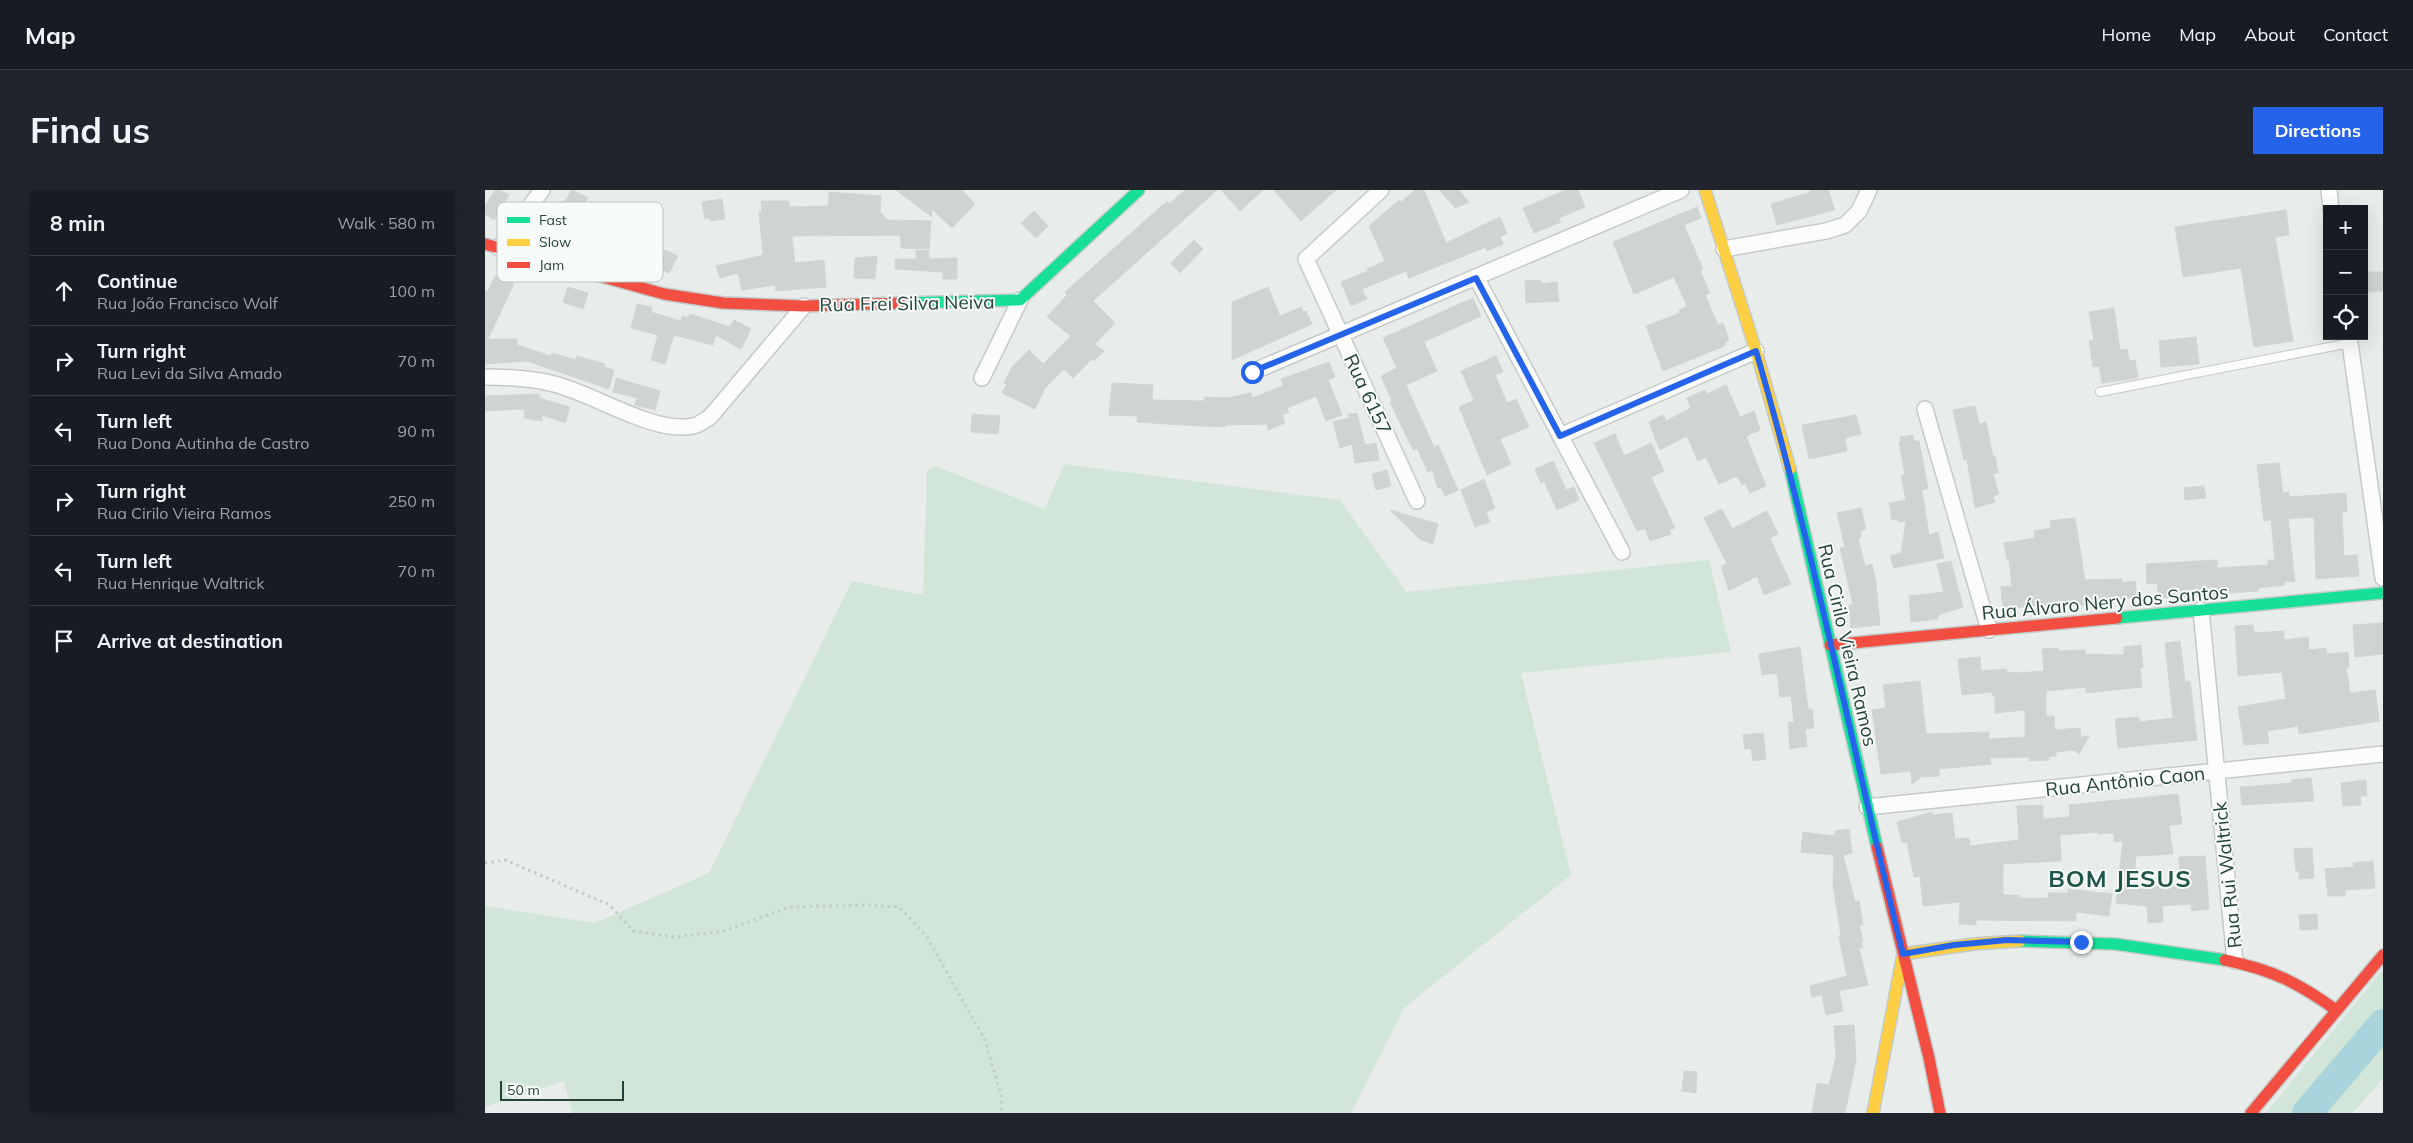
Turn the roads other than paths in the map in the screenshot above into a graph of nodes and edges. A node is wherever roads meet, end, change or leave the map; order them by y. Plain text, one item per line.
1 (542, 190) edge
2 (1139, 190) edge
3 (1381, 190) edge
4 (1681, 190) edge
5 (1705, 190) edge
6 (1869, 190) edge
7 (2329, 190) edge
8 (531, 202) edge
9 (2331, 205) edge
10 (1724, 249) junction
11 (1476, 278) junction
12 (622, 282) edge
13 (1020, 300) junction
14 (803, 306) junction
15 (1341, 334) junction
16 (2350, 340) edge
17 (1756, 351) junction
18 (1252, 372) dead end
19 (485, 377) edge
20 (982, 378) dead end
21 (2100, 392) dead end
22 (1925, 409) dead end
23 (1560, 436) junction
24 (1417, 501) dead end
25 (1621, 552) dead end
26 (2383, 578) edge
27 (2383, 593) edge
28 (2201, 610) junction
29 (1989, 630) junction
30 (1830, 645) junction
31 (2383, 754) edge
32 (2217, 772) junction
33 (1867, 807) junction
34 (1903, 954) junction
35 (2383, 955) edge
36 (2235, 961) junction
37 (2336, 1010) junction
38 (1873, 1113) edge
39 (1940, 1113) edge
40 (2251, 1113) edge

1 - 8 street
2 - 13 main road, Rua Frei Silva Neiva
3 - 15 street, Rua 6157
4 - 11 street
5 - 10 main road, Rua Cirilo Vieira Ramos
6 - 10 street
7 - 9 street
10 - 17 main road, Rua Cirilo Vieira Ramos
11 - 15 street
11 - 23 street
12 - 14 main road
13 - 14 main road, Rua Frei Silva Neiva
13 - 20 street
14 - 19 street, Rua Frei Silva Neiva
15 - 18 street
15 - 24 street, Rua 6157
16 - 21 lane
16 - 26 street
17 - 23 street
17 - 30 main road, Rua Cirilo Vieira Ramos
22 - 29 street
23 - 25 street
27 - 28 main road, Rua Álvaro Nery dos Santos
28 - 29 main road, Rua Álvaro Nery dos Santos
28 - 32 street, Rua Rui Waltrick
29 - 30 main road, Rua Álvaro Nery dos Santos
30 - 33 main road, Rua Cirilo Vieira Ramos
31 - 32 street, Rua Antônio Caon
32 - 33 street, Rua Antônio Caon
32 - 36 street, Rua Rui Waltrick
33 - 34 main road, Rua Cirilo Vieira Ramos
34 - 36 main road
34 - 38 main road
34 - 39 main road, Rua Cirilo Vieira Ramos
35 - 37 main road
36 - 37 main road
37 - 40 main road

